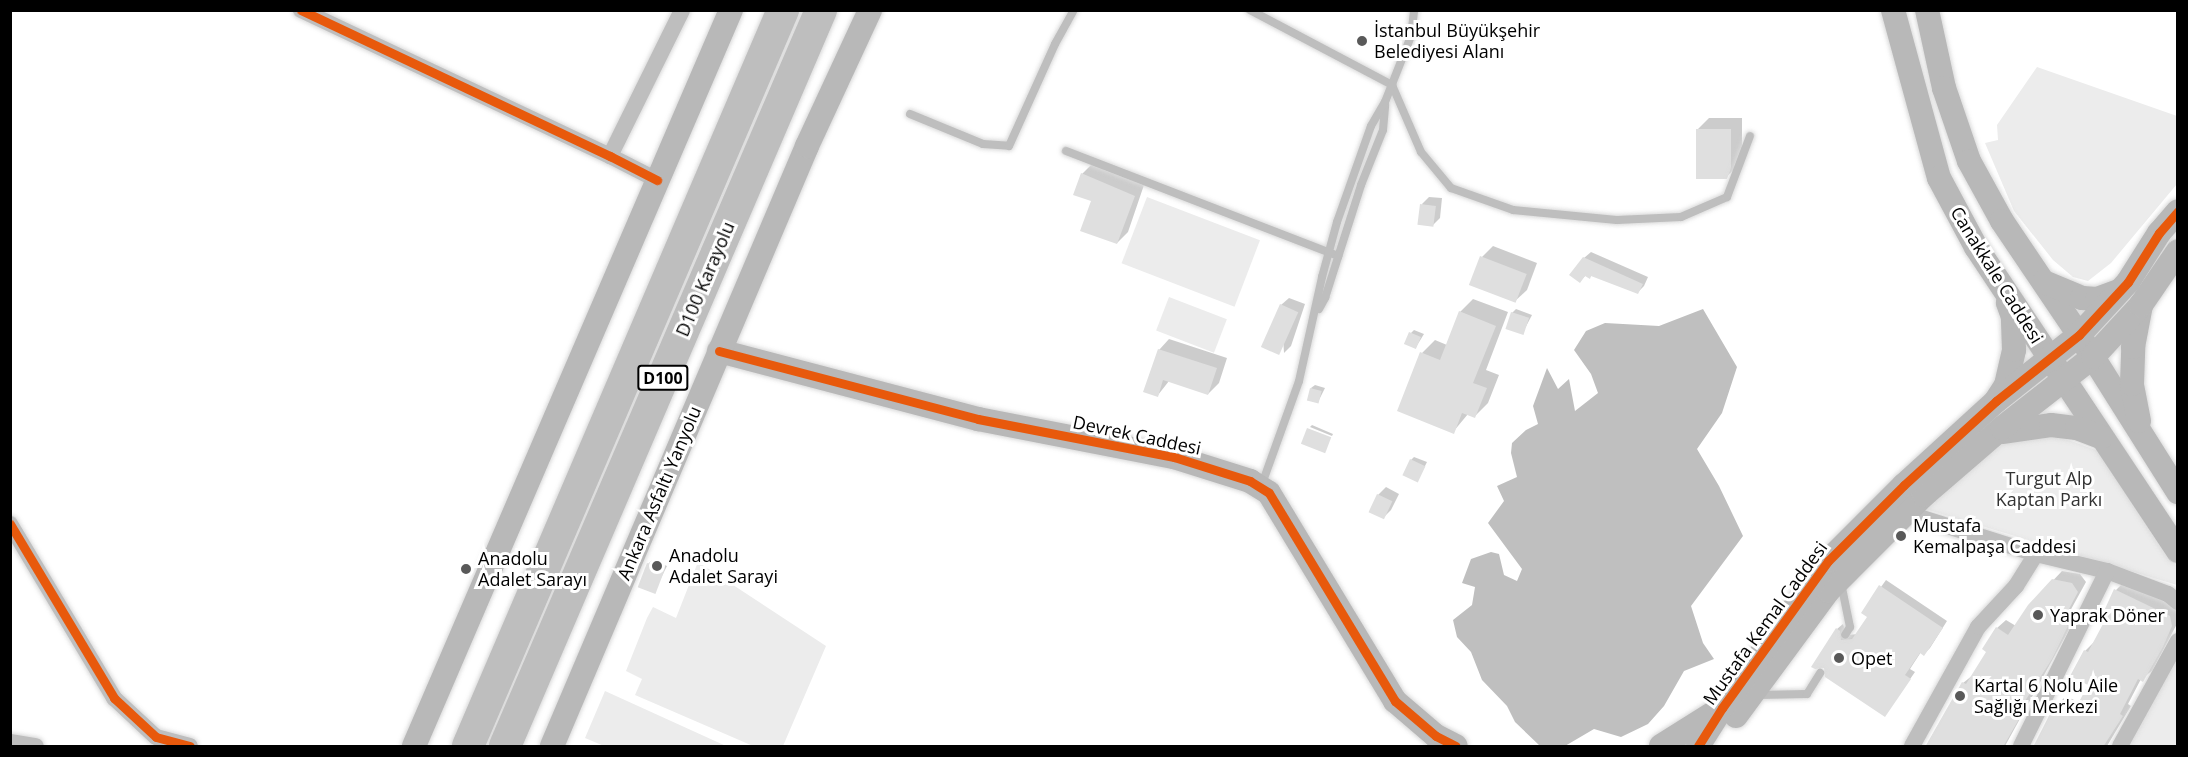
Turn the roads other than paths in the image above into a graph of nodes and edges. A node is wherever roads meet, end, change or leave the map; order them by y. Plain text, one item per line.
1 (301, 10) edge
2 (681, 10) edge
3 (731, 10) edge
4 (783, 10) edge
5 (821, 10) edge
6 (870, 10) edge
7 (1074, 10) edge
8 (1250, 10) edge
9 (1414, 10) edge
10 (1893, 10) edge
11 (1927, 10) edge
12 (1392, 85) junction
13 (1385, 102) junction
14 (910, 114) dead end
15 (1750, 136) dead end
16 (1066, 152) dead end
17 (610, 156) junction
18 (657, 180) junction
19 (2178, 212) edge
20 (2178, 251) edge
21 (1329, 252) junction
22 (1338, 256) junction
23 (2044, 282) junction
24 (2119, 291) junction
25 (2005, 292) junction
26 (2140, 305) junction
27 (1315, 314) junction
28 (2079, 335) junction
29 (719, 351) junction
30 (2093, 357) junction
31 (2050, 358) junction
32 (2064, 381) junction
33 (1996, 401) junction
34 (1996, 433) junction
35 (2141, 435) junction
36 (2107, 446) junction
37 (1260, 488) junction
38 (2178, 492) edge
39 (1906, 513) junction
40 (10, 524) edge
41 (2178, 551) edge
42 (2036, 554) junction
43 (2108, 571) junction
44 (1840, 579) junction
45 (2178, 602) edge
46 (1845, 634) dead end
47 (2178, 641) edge
48 (1820, 673) dead end
49 (1751, 696) junction
50 (1722, 708) junction
51 (10, 742) edge
52 (554, 746) edge
53 (36, 747) edge
54 (190, 747) edge
55 (414, 747) edge
56 (468, 747) edge
57 (505, 747) edge
58 (1456, 747) edge
59 (1660, 747) edge
60 (1698, 747) edge
61 (1714, 747) edge
62 (1912, 747) edge
63 (2022, 747) edge
64 (2120, 747) edge

1 - 17 street
2 - 17 street
3 - 18 main road
4 - 56 highway, D100 Karayolu / D100
5 - 57 highway, D100 Karayolu / D100
6 - 29 main road, Ankara Asfaltı Yanyolu
7 - 14 lane
8 - 12 lane
9 - 12 lane
10 - 25 main road, Canakkale Caddesi
11 - 23 main road, Canakkale Caddesi
12 - 13 lane
12 - 15 lane
13 - 21 lane
13 - 22 lane
16 - 21 lane
17 - 18 street
18 - 55 main road
19 - 24 main road, Mustafa Kemal Caddesi
20 - 26 main road, Mustafa Kemal Caddesi
21 - 22 lane
21 - 27 lane
22 - 27 lane
23 - 24 main road
23 - 28 main road, Canakkale Caddesi
24 - 28 main road, Mustafa Kemal Caddesi
25 - 31 main road, Canakkale Caddesi
25 - 33 main road
26 - 30 main road, Mustafa Kemal Caddesi
26 - 35 main road
27 - 37 lane
28 - 30 main road, Canakkale Caddesi
28 - 31 main road, Mustafa Kemal Caddesi
29 - 37 main road, Devrek Caddesi
29 - 52 main road, Ankara Asfaltı Yanyolu
30 - 32 main road, Mustafa Kemal Caddesi
30 - 35 main road, Canakkale Caddesi
31 - 32 main road, Canakkale Caddesi
31 - 33 main road, Mustafa Kemal Caddesi
32 - 34 main road, Mustafa Kemal Caddesi
32 - 36 main road, Canakkale Caddesi
33 - 50 main road, Mustafa Kemal Caddesi
34 - 36 main road
34 - 39 main road, Mustafa Kemal Caddesi
35 - 38 main road, Canakkale Caddesi
36 - 41 main road, Canakkale Caddesi
37 - 58 main road, Devrek Caddesi
39 - 42 street
39 - 44 main road, Mustafa Kemal Caddesi
40 - 54 street
42 - 43 street
42 - 62 street
43 - 45 street
43 - 63 street
44 - 46 lane
44 - 49 main road, Mustafa Kemal Caddesi
47 - 64 street
48 - 49 lane
49 - 61 main road, Mustafa Kemal Caddesi
50 - 59 main road
50 - 60 main road, Mustafa Kemal Caddesi
51 - 53 street

